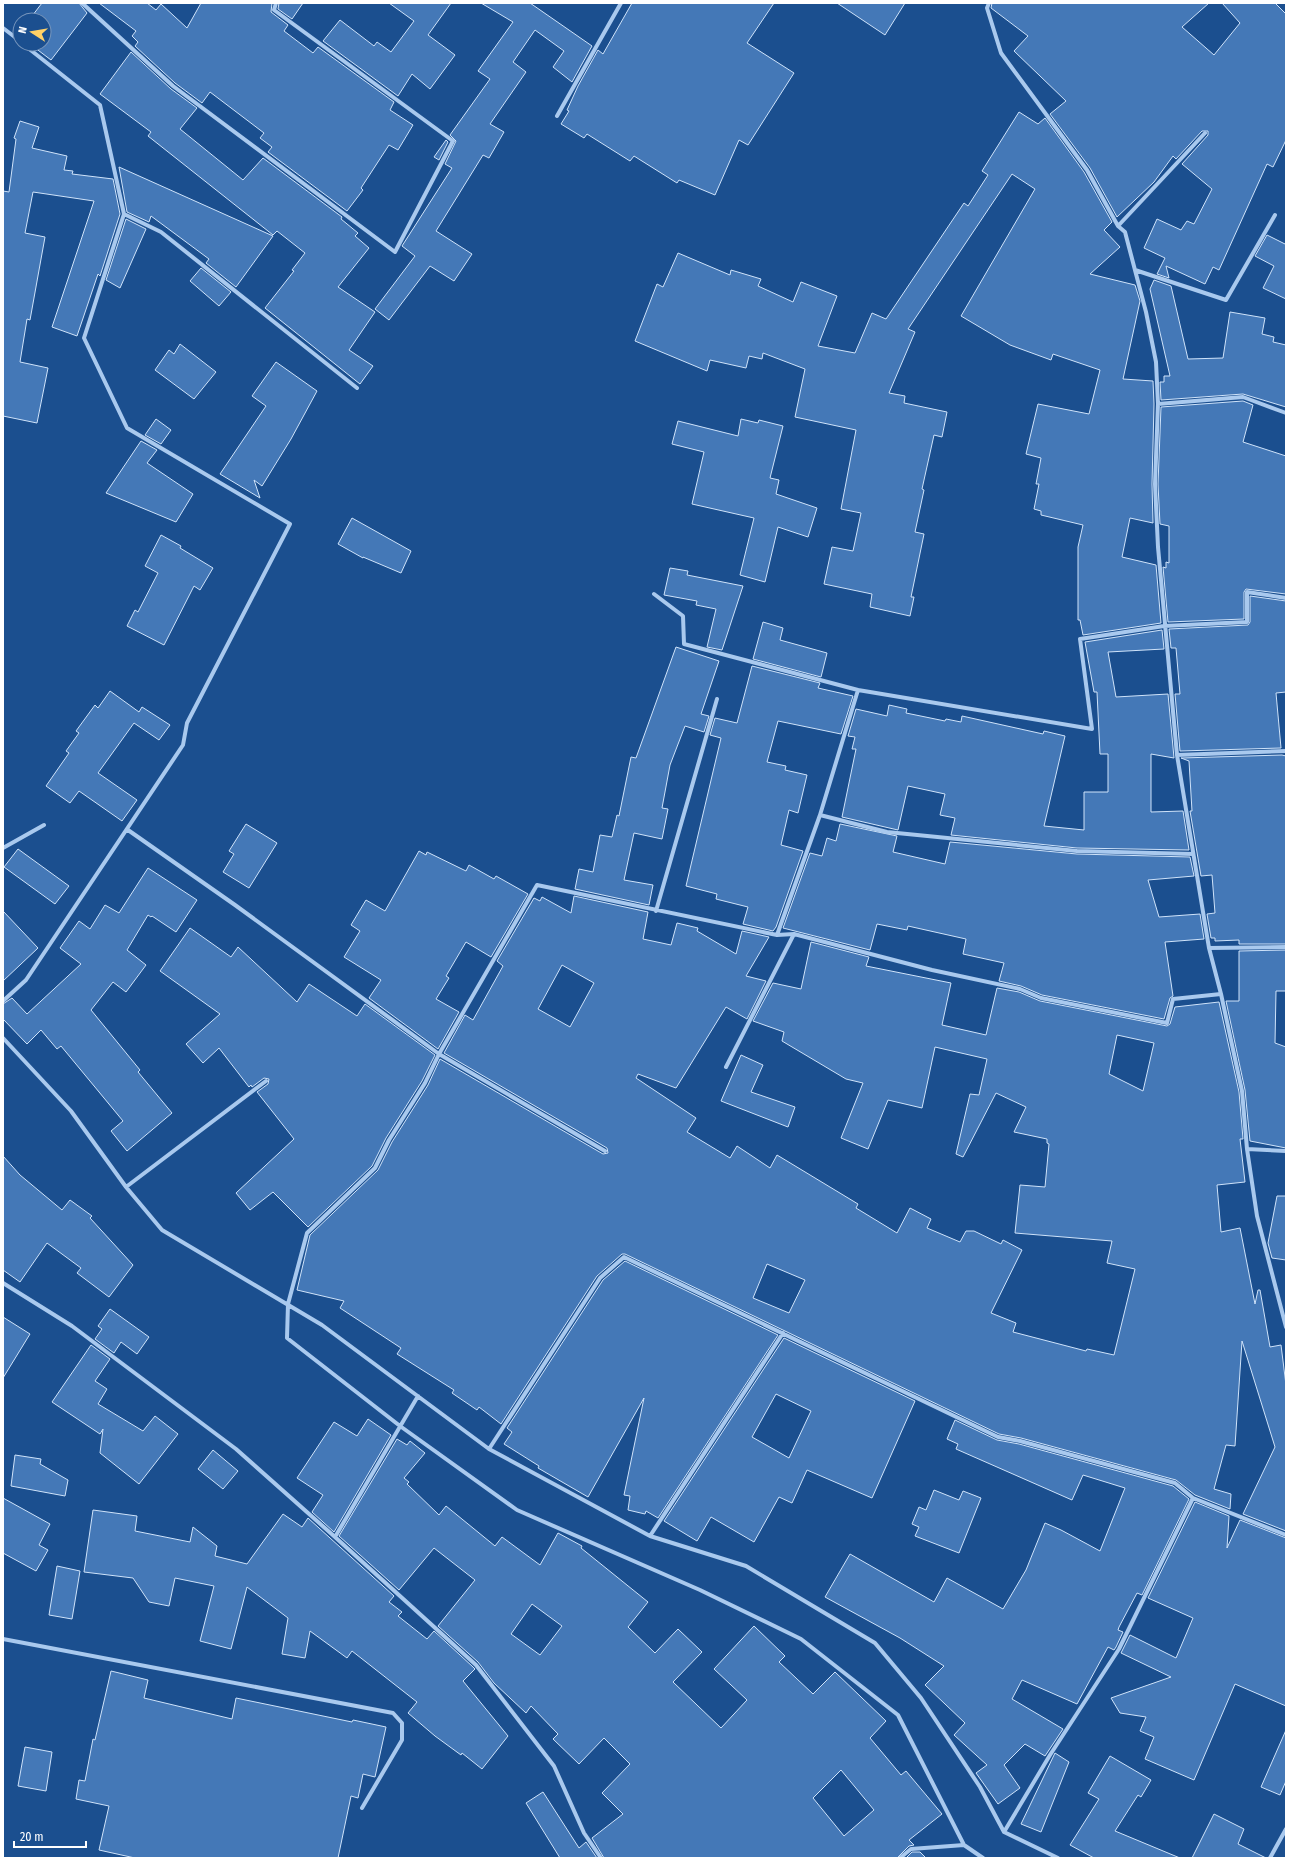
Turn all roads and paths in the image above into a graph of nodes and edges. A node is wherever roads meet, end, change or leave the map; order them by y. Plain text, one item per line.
1 (82, 3) edge
2 (276, 3) edge
3 (621, 3) edge
4 (989, 3) edge
5 (3, 28) edge
6 (12, 35) edge
7 (33, 52) edge
8 (557, 116) dead end
9 (1205, 133) dead end
10 (124, 214) junction
11 (1275, 216) dead end
12 (1118, 226) junction
13 (1135, 270) junction
14 (357, 388) dead end
15 (1158, 404) junction
16 (1286, 414) edge
17 (654, 594) dead end
18 (1286, 598) edge
19 (1164, 626) junction
20 (858, 690) junction
21 (717, 699) dead end
22 (1286, 751) edge
23 (1177, 755) junction
24 (820, 816) junction
25 (44, 825) dead end
26 (128, 830) junction
27 (3, 848) edge
28 (1193, 854) junction
29 (656, 911) junction
30 (794, 934) junction
31 (777, 935) junction
32 (1286, 947) edge
33 (1209, 948) junction
34 (1221, 994) junction
35 (3, 1001) edge
36 (3, 1038) edge
37 (439, 1054) junction
38 (726, 1067) dead end
39 (266, 1081) dead end
40 (1247, 1149) junction
41 (605, 1150) dead end
42 (1286, 1151) edge
43 (126, 1187) junction
44 (3, 1283) edge
45 (288, 1304) junction
46 (1286, 1327) edge
47 (783, 1333) junction
48 (418, 1396) junction
49 (400, 1426) junction
50 (489, 1449) junction
51 (1193, 1498) junction
52 (1286, 1535) edge
53 (650, 1536) junction
54 (335, 1537) junction
55 (3, 1639) edge
56 (362, 1808) dead end
57 (1286, 1829) edge
58 (1004, 1832) junction
59 (964, 1845) junction
60 (601, 1858) edge
61 (900, 1858) edge
62 (983, 1858) edge
63 (1058, 1858) edge
64 (1270, 1858) edge

1 - 2 street
3 - 8 street
4 - 12 street
5 - 6 street
7 - 10 street
9 - 12 street
10 - 14 street
10 - 26 street
11 - 13 street
12 - 13 street
13 - 15 street
15 - 16 street
15 - 19 street
17 - 20 street
18 - 19 street
19 - 20 street
19 - 23 street
20 - 24 street
21 - 29 street
22 - 23 street
23 - 28 street
24 - 28 street
24 - 31 street
25 - 27 street
26 - 35 street
26 - 37 street
28 - 33 street
29 - 31 street
29 - 37 street
30 - 31 street
30 - 34 street
30 - 38 street
32 - 33 street
33 - 34 street
34 - 40 street
36 - 43 street
37 - 41 street
37 - 45 street
39 - 43 street
40 - 42 street
40 - 46 street
43 - 45 street
44 - 54 street
45 - 48 street
45 - 49 street
47 - 50 street
47 - 51 street
47 - 53 street
48 - 49 street
48 - 50 street
49 - 54 street
49 - 59 street
50 - 53 street
51 - 52 street
51 - 58 street
53 - 58 street
54 - 60 street
55 - 56 street
57 - 64 street
58 - 63 street
59 - 61 street
59 - 62 street

